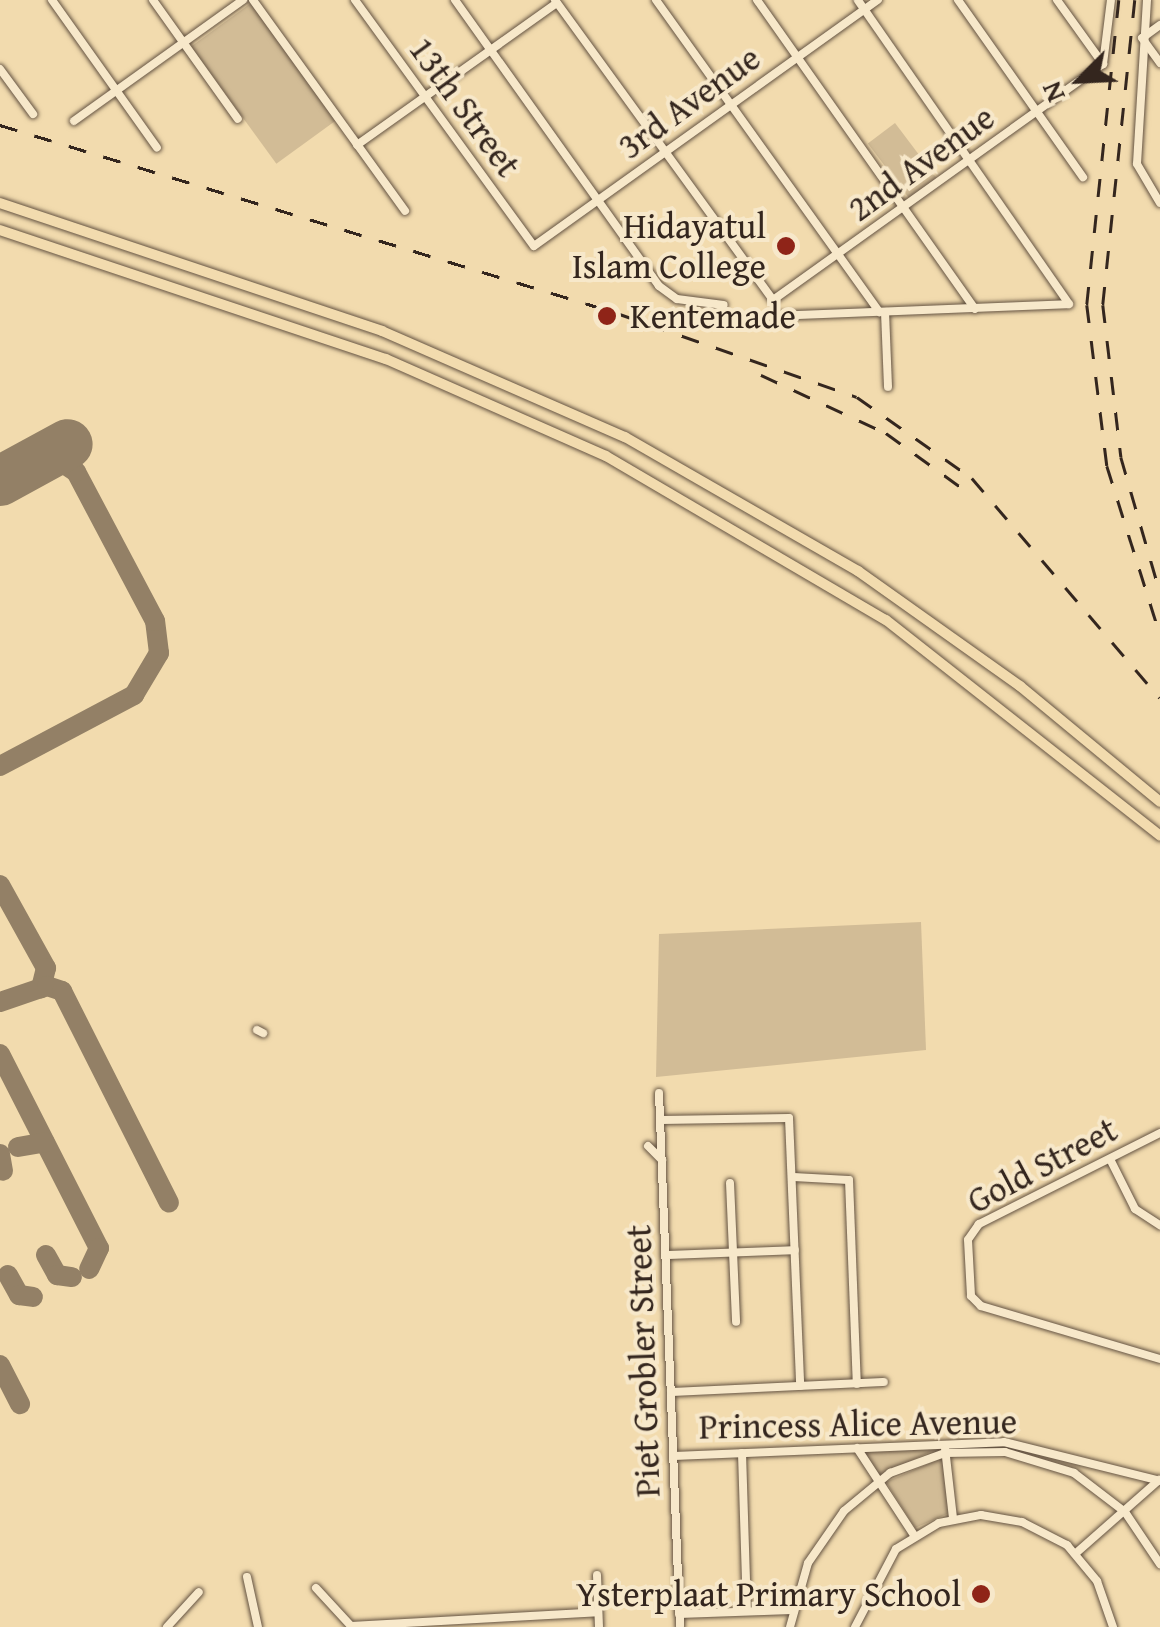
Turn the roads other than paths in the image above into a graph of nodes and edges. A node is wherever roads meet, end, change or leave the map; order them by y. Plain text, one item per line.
1 (52, 0) edge
2 (153, 0) edge
3 (243, 0) edge
4 (254, 0) edge
5 (355, 0) edge
6 (455, 0) edge
7 (656, 0) edge
8 (757, 0) edge
9 (858, 0) edge
10 (878, 0) edge
11 (958, 0) edge
12 (1057, 0) edge
13 (1111, 0) edge
14 (1147, 0) edge
15 (558, 1) edge
16 (865, 10) junction
17 (1160, 25) edge
18 (1142, 38) junction
19 (184, 44) junction
20 (491, 50) junction
21 (798, 57) junction
22 (1160, 63) edge
23 (1103, 64) junction
24 (0, 69) edge
25 (117, 91) junction
26 (424, 98) junction
27 (732, 105) junction
28 (1038, 112) junction
29 (33, 114) dead end
30 (238, 118) dead end
31 (74, 121) dead end
32 (357, 145) junction
33 (157, 148) dead end
34 (664, 153) junction
35 (972, 160) junction
36 (1083, 178) dead end
37 (598, 200) junction
38 (1160, 203) edge
39 (0, 204) edge
40 (906, 207) junction
41 (405, 212) dead end
42 (0, 230) edge
43 (0, 238) edge
44 (530, 245) joint
45 (839, 256) junction
46 (107, 265) junction
47 (724, 305) dead end
48 (976, 309) junction
49 (882, 312) junction
50 (771, 316) dead end
51 (888, 386) dead end
52 (1160, 802) edge
53 (1160, 836) edge
54 (659, 1094) dead end
55 (660, 1120) junction
56 (1160, 1133) edge
57 (648, 1146) dead end
58 (1110, 1158) junction
59 (662, 1160) junction
60 (793, 1177) junction
61 (730, 1182) dead end
62 (1160, 1226) edge
63 (795, 1250) junction
64 (733, 1253) junction
65 (666, 1255) junction
66 (736, 1322) dead end
67 (1160, 1358) edge
68 (884, 1382) dead end
69 (857, 1384) junction
70 (800, 1386) junction
71 (672, 1392) junction
72 (857, 1448) junction
73 (945, 1448) junction
74 (742, 1454) junction
75 (1060, 1454) junction
76 (674, 1456) junction
77 (1057, 1466) junction
78 (1159, 1480) edge
79 (878, 1481) junction
80 (1125, 1512) junction
81 (952, 1518) junction
82 (914, 1535) junction
83 (1076, 1553) junction
84 (1160, 1564) edge
85 (597, 1575) dead end
86 (246, 1577) dead end
87 (316, 1588) dead end
88 (199, 1592) dead end
89 (747, 1610) junction
90 (792, 1610) junction
91 (598, 1612) junction
92 (679, 1614) junction
93 (352, 1626) edge
94 (168, 1627) edge
95 (258, 1627) edge
96 (599, 1627) edge
97 (680, 1627) edge
98 (790, 1627) edge
99 (855, 1627) edge
100 (1113, 1627) edge

1 - 25 street
2 - 19 street
3 - 19 street
4 - 32 street
5 - 26 street, 13th Street
6 - 20 street
7 - 27 street
8 - 21 street
9 - 16 street
10 - 16 street, 3rd Avenue
11 - 28 street
12 - 23 street
13 - 23 street
14 - 18 street
15 - 20 street
15 - 34 street
16 - 21 street, 3rd Avenue
16 - 35 street
17 - 18 street
18 - 22 street
18 - 38 street
19 - 25 street
19 - 30 street
20 - 26 street
20 - 37 street
21 - 27 street, 3rd Avenue
21 - 40 street
23 - 28 street, 2nd Avenue
24 - 29 street
25 - 31 street
25 - 33 street
26 - 32 street
26 - 44 street, 13th Street
27 - 34 street, 3rd Avenue
27 - 45 street
28 - 35 street, 2nd Avenue
28 - 36 street
32 - 41 street
34 - 37 street, 3rd Avenue
34 - 45 street, 2nd Avenue
35 - 40 street, 2nd Avenue
35 - 48 street
37 - 44 street, 3rd Avenue
37 - 47 street
39 - 52 highway
40 - 45 street, 2nd Avenue
40 - 48 street
42 - 46 highway
43 - 46 highway
45 - 49 street
46 - 53 highway
48 - 49 street
49 - 50 street
49 - 51 street
54 - 55 street, Piet Grobler Street
55 - 59 street, Piet Grobler Street
55 - 60 street
56 - 58 street, Gold Street
57 - 59 street
58 - 62 street
58 - 67 street, Gold Street
59 - 65 street, Piet Grobler Street
60 - 63 street
60 - 69 street
61 - 64 street
63 - 64 street
63 - 70 street
64 - 65 street
64 - 66 street
65 - 71 street, Piet Grobler Street
68 - 69 street
69 - 70 street
70 - 71 street
71 - 76 street, Piet Grobler Street
72 - 73 street, Princess Alice Avenue
72 - 74 street, Princess Alice Avenue
72 - 79 street
73 - 75 street, Princess Alice Avenue
73 - 77 street
73 - 79 street
73 - 81 street
74 - 76 street, Princess Alice Avenue
74 - 89 street
75 - 77 street
75 - 78 street, Princess Alice Avenue
76 - 92 street, Piet Grobler Street
77 - 80 street
78 - 80 street
79 - 82 street
79 - 90 street
80 - 83 street
80 - 84 street
81 - 82 street
81 - 83 street
82 - 99 street
83 - 100 street
85 - 91 street
86 - 95 street
87 - 93 street
88 - 94 street
89 - 90 street
89 - 92 street
90 - 98 street
91 - 93 street
91 - 96 street
92 - 97 street, Piet Grobler Street

